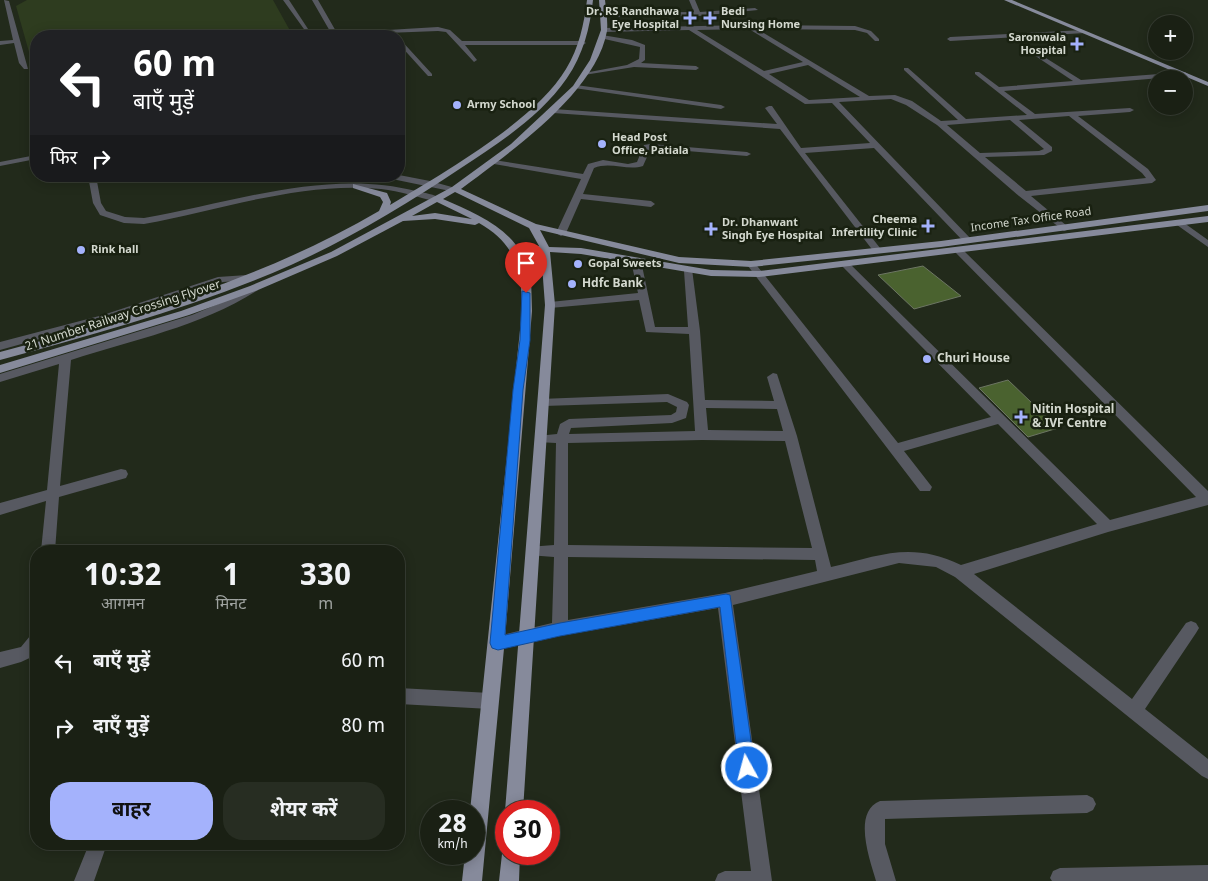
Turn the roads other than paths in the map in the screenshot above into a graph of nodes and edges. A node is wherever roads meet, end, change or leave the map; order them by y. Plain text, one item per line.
1 (286, 0) edge
2 (315, 0) edge
3 (590, 0) edge
4 (602, 0) edge
5 (692, 0) edge
6 (1007, 0) edge
7 (15, 1) dead end
8 (4, 2) edge
9 (755, 10) dead end
10 (698, 14) junction
11 (603, 15) junction
12 (749, 27) junction
13 (690, 28) junction
14 (307, 30) edge
15 (332, 30) edge
16 (1083, 32) junction
17 (405, 33) edge
18 (603, 33) junction
19 (950, 39) dead end
20 (877, 40) dead end
21 (16, 41) junction
22 (460, 43) junction
23 (583, 43) junction
24 (0, 44) edge
25 (405, 47) edge
26 (1033, 52) dead end
27 (474, 60) dead end
28 (809, 63) junction
29 (635, 65) junction
30 (26, 68) dead end
31 (696, 68) dead end
32 (906, 68) dead end
33 (1176, 70) edge
34 (977, 73) dead end
35 (586, 74) junction
36 (762, 74) junction
37 (430, 76) dead end
38 (1148, 77) edge
39 (1193, 77) edge
40 (1080, 82) junction
41 (1208, 84) edge
42 (576, 87) junction
43 (998, 89) junction
44 (869, 99) junction
45 (835, 102) junction
46 (721, 107) dead end
47 (769, 108) dead end
48 (1130, 110) dead end
49 (553, 111) junction
50 (1072, 114) junction
51 (1033, 116) junction
52 (1012, 118) junction
53 (964, 121) junction
54 (940, 123) junction
55 (781, 127) junction
56 (876, 145) junction
57 (799, 151) junction
58 (747, 154) dead end
59 (978, 155) junction
60 (30, 158) edge
61 (494, 162) junction
62 (0, 164) edge
63 (586, 177) junction
64 (405, 179) edge
65 (93, 182) edge
66 (345, 182) edge
67 (432, 183) junction
68 (356, 186) junction
69 (328, 188) junction
70 (455, 189) junction
71 (415, 193) junction
72 (1022, 194) junction
73 (577, 196) junction
74 (436, 199) junction
75 (652, 204) dead end
76 (1208, 208) edge
77 (383, 214) junction
78 (401, 219) junction
79 (1208, 219) edge
80 (1180, 223) junction
81 (534, 226) junction
82 (1064, 228) junction
83 (498, 232) junction
84 (561, 233) junction
85 (1001, 236) junction
86 (968, 240) junction
87 (1010, 244) junction
88 (1208, 244) edge
89 (514, 248) junction
90 (545, 248) junction
91 (877, 250) junction
92 (959, 251) junction
93 (636, 260) junction
94 (844, 263) junction
95 (751, 264) junction
96 (690, 270) junction
97 (759, 274) junction
98 (247, 278) junction
99 (254, 288) junction
100 (644, 296) junction
101 (550, 305) junction
102 (695, 331) junction
103 (0, 346) edge
104 (0, 356) edge
105 (65, 359) junction
106 (0, 369) edge
107 (773, 377) dead end
108 (0, 378) edge
109 (544, 402) junction
110 (700, 404) junction
111 (782, 405) junction
112 (1000, 419) junction
113 (702, 435) junction
114 (791, 436) junction
115 (541, 439) junction
116 (562, 439) junction
117 (895, 449) junction
118 (121, 474) dead end
119 (925, 487) dead end
120 (52, 494) junction
121 (1208, 499) edge
122 (0, 509) edge
123 (1108, 526) junction
124 (48, 545) edge
125 (533, 551) junction
126 (560, 553) junction
127 (821, 554) junction
128 (960, 572) junction
129 (826, 576) junction
130 (726, 600) junction
131 (1191, 628) dead end
132 (560, 629) junction
133 (528, 636) junction
134 (498, 643) junction
135 (30, 651) edge
136 (0, 660) edge
137 (405, 696) edge
138 (490, 701) junction
139 (1135, 710) junction
140 (1208, 770) edge
141 (515, 800) edge
142 (1087, 804) dead end
143 (96, 850) edge
144 (510, 865) edge
145 (1208, 874) edge
146 (1060, 878) dead end
147 (761, 880) edge
148 (84, 881) edge
149 (472, 881) edge
150 (509, 881) edge
151 (725, 881) edge
152 (886, 881) edge

1 - 14 street
2 - 15 street
3 - 23 main road, 21 Number Railway Crossing Flyover
4 - 11 main road
5 - 10 street
6 - 16 main road
7 - 8 street
8 - 21 street
9 - 10 street
10 - 11 street
11 - 18 main road
12 - 13 street
12 - 20 street
12 - 28 street
13 - 18 street
13 - 36 street
16 - 19 street
16 - 33 main road
17 - 22 street
18 - 29 street
18 - 35 main road, 21 Number Railway Crossing Flyover
21 - 24 street
21 - 30 street
22 - 23 street
22 - 27 street
23 - 67 main road, 21 Number Railway Crossing Flyover
25 - 37 street
26 - 40 street
28 - 36 street
28 - 44 street
29 - 31 street
29 - 35 street
32 - 53 street
34 - 43 street
35 - 42 main road, 21 Number Railway Crossing Flyover
36 - 45 street
38 - 40 street
39 - 41 main road
40 - 43 street
42 - 46 street
42 - 49 main road, 21 Number Railway Crossing Flyover
43 - 51 street
44 - 45 street
44 - 54 street
45 - 56 street
47 - 55 street
48 - 50 street
49 - 55 street
49 - 61 main road, 21 Number Railway Crossing Flyover
50 - 51 street
50 - 72 street
51 - 52 street
52 - 53 street
52 - 59 street
53 - 54 street
54 - 59 street
55 - 57 street
56 - 57 street
56 - 86 street
57 - 91 street
58 - 63 street
59 - 72 street
60 - 62 street
61 - 63 street
61 - 70 main road, 21 Number Railway Crossing Flyover
63 - 73 street
64 - 67 street
65 - 69 street
66 - 69 street
67 - 70 street
67 - 71 main road, 21 Number Railway Crossing Flyover
68 - 69 street
68 - 71 street
68 - 77 main road
70 - 74 main road, 21 Number Railway Crossing Flyover
70 - 81 main road, Income Tax Office Road
71 - 74 street
71 - 77 main road, 21 Number Railway Crossing Flyover
72 - 82 street
73 - 75 street
73 - 84 street
74 - 78 main road, 21 Number Railway Crossing Flyover
74 - 83 main road
76 - 82 main road, Income Tax Office Road
77 - 98 main road, 21 Number Railway Crossing Flyover
78 - 83 main road
78 - 99 main road, 21 Number Railway Crossing Flyover
79 - 80 main road
80 - 87 main road
80 - 88 street
81 - 84 main road, Income Tax Office Road
81 - 90 main road
82 - 85 main road, Income Tax Office Road
83 - 89 main road
84 - 95 main road, Income Tax Office Road
85 - 86 main road, Income Tax Office Road
85 - 87 main road
86 - 91 main road, Income Tax Office Road
87 - 92 main road
89 - 90 main road
89 - 134 main road
90 - 93 main road
90 - 101 main road
91 - 95 main road, Income Tax Office Road
92 - 94 main road
92 - 121 street
93 - 96 main road
93 - 100 street
94 - 97 main road
94 - 112 street
95 - 97 street
96 - 97 main road
96 - 102 street
97 - 117 street
98 - 103 street
98 - 104 main road, 21 Number Railway Crossing Flyover
99 - 105 street
99 - 106 main road, 21 Number Railway Crossing Flyover
100 - 101 street
100 - 102 street
101 - 109 main road
102 - 110 street
105 - 108 street
105 - 120 street
107 - 111 street
109 - 115 main road
109 - 116 street
110 - 111 street
110 - 113 street
111 - 114 street
112 - 117 street
112 - 123 street
113 - 114 street
113 - 116 street
114 - 127 street
115 - 116 street
115 - 125 main road
116 - 126 street
117 - 119 street
118 - 120 street
120 - 122 street
120 - 124 street
121 - 123 street
123 - 128 street
125 - 126 street
125 - 133 main road
126 - 127 street
126 - 132 street
127 - 129 street
128 - 129 street
128 - 139 street
129 - 130 street
130 - 132 street
130 - 147 street
131 - 139 street
132 - 133 street
133 - 134 street
133 - 141 main road
134 - 138 main road
135 - 136 street
137 - 138 street
138 - 149 main road
139 - 140 street
142 - 152 street
143 - 148 street
144 - 150 main road
145 - 146 street
147 - 151 street

